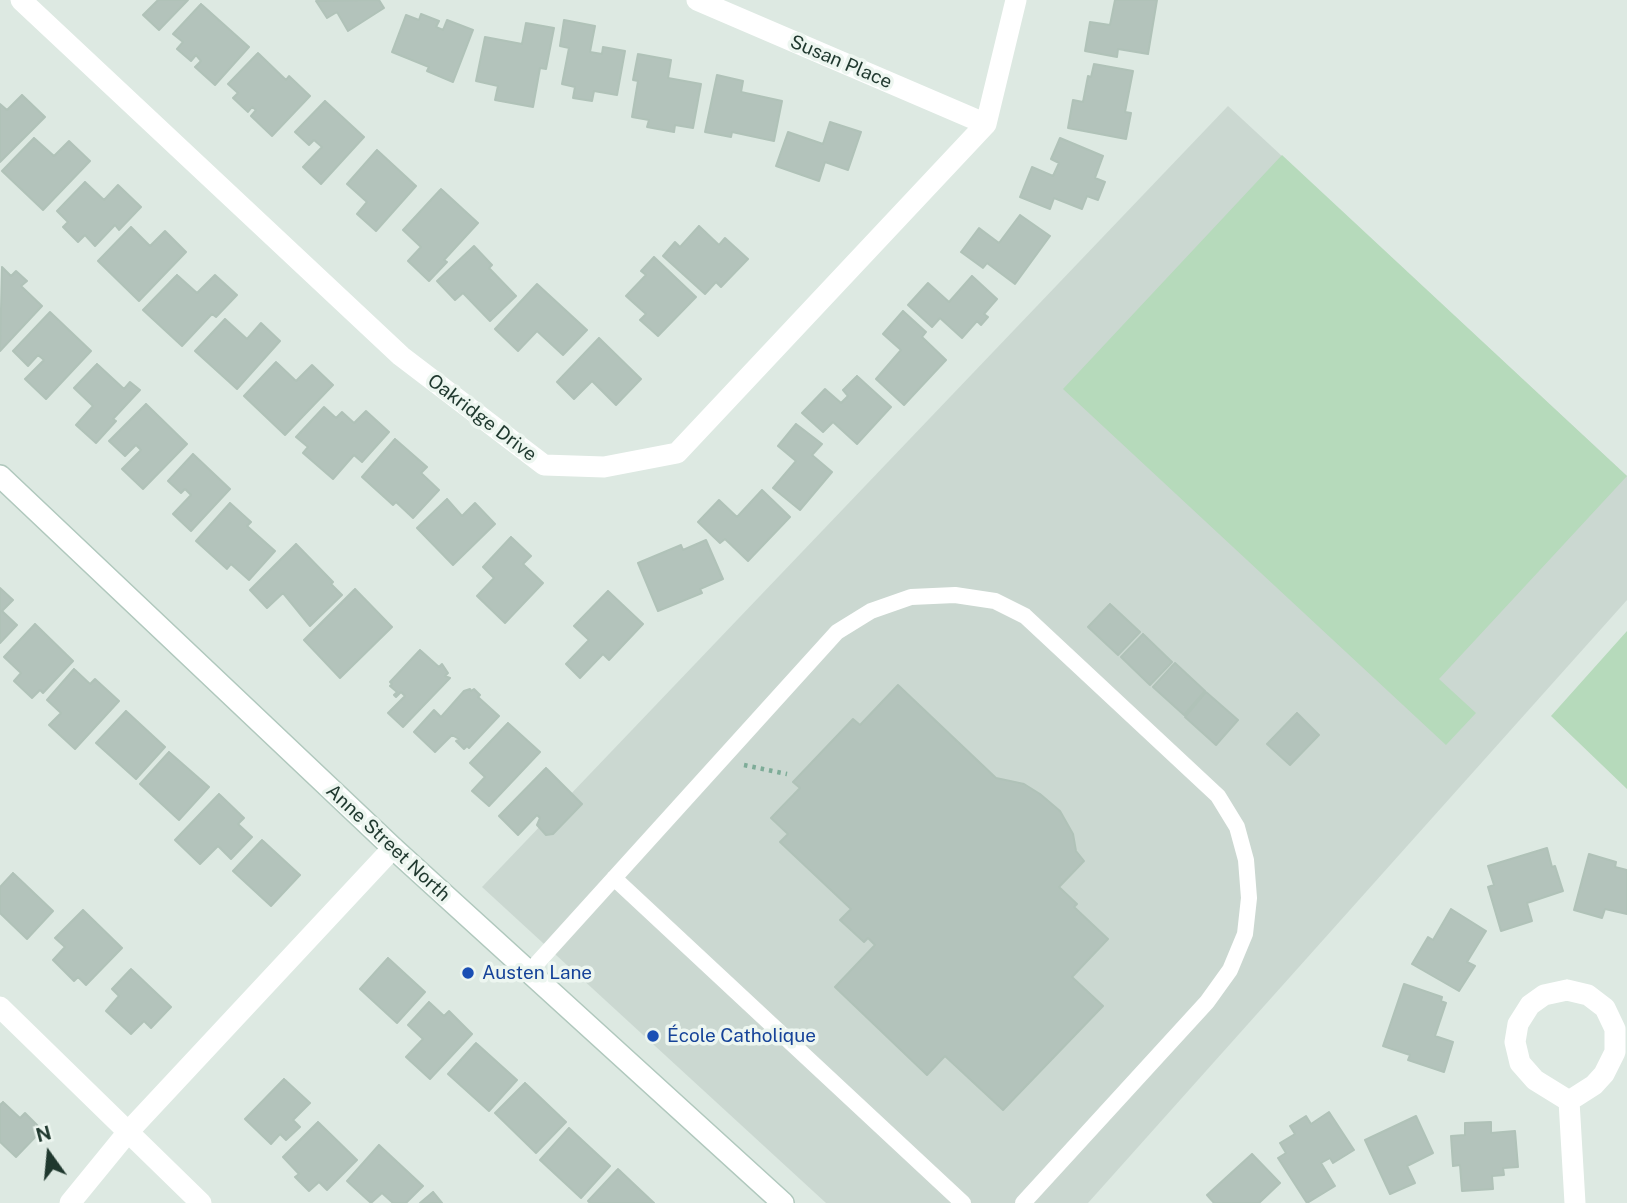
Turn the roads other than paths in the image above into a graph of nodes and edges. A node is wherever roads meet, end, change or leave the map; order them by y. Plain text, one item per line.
1 (21, 0) edge
2 (697, 0) edge
3 (1016, 0) edge
4 (986, 124) junction
5 (0, 476) edge
6 (393, 848) junction
7 (614, 878) junction
8 (529, 972) junction
9 (0, 1007) edge
10 (1569, 1101) junction
11 (128, 1132) junction
12 (70, 1203) edge
13 (201, 1203) edge
14 (783, 1203) edge
15 (963, 1203) edge
16 (1023, 1203) edge
17 (1575, 1203) edge

1 - 4 street, Oakridge Drive
2 - 4 street, Susan Place
3 - 4 street, Oakridge Drive
5 - 6 street, Anne Street North
6 - 8 street, Anne Street North
6 - 11 street
7 - 8 lane
7 - 15 lane
7 - 16 lane
8 - 14 street, Anne Street North
9 - 11 street
10 - 10 street
10 - 17 street
11 - 12 street
11 - 13 street

